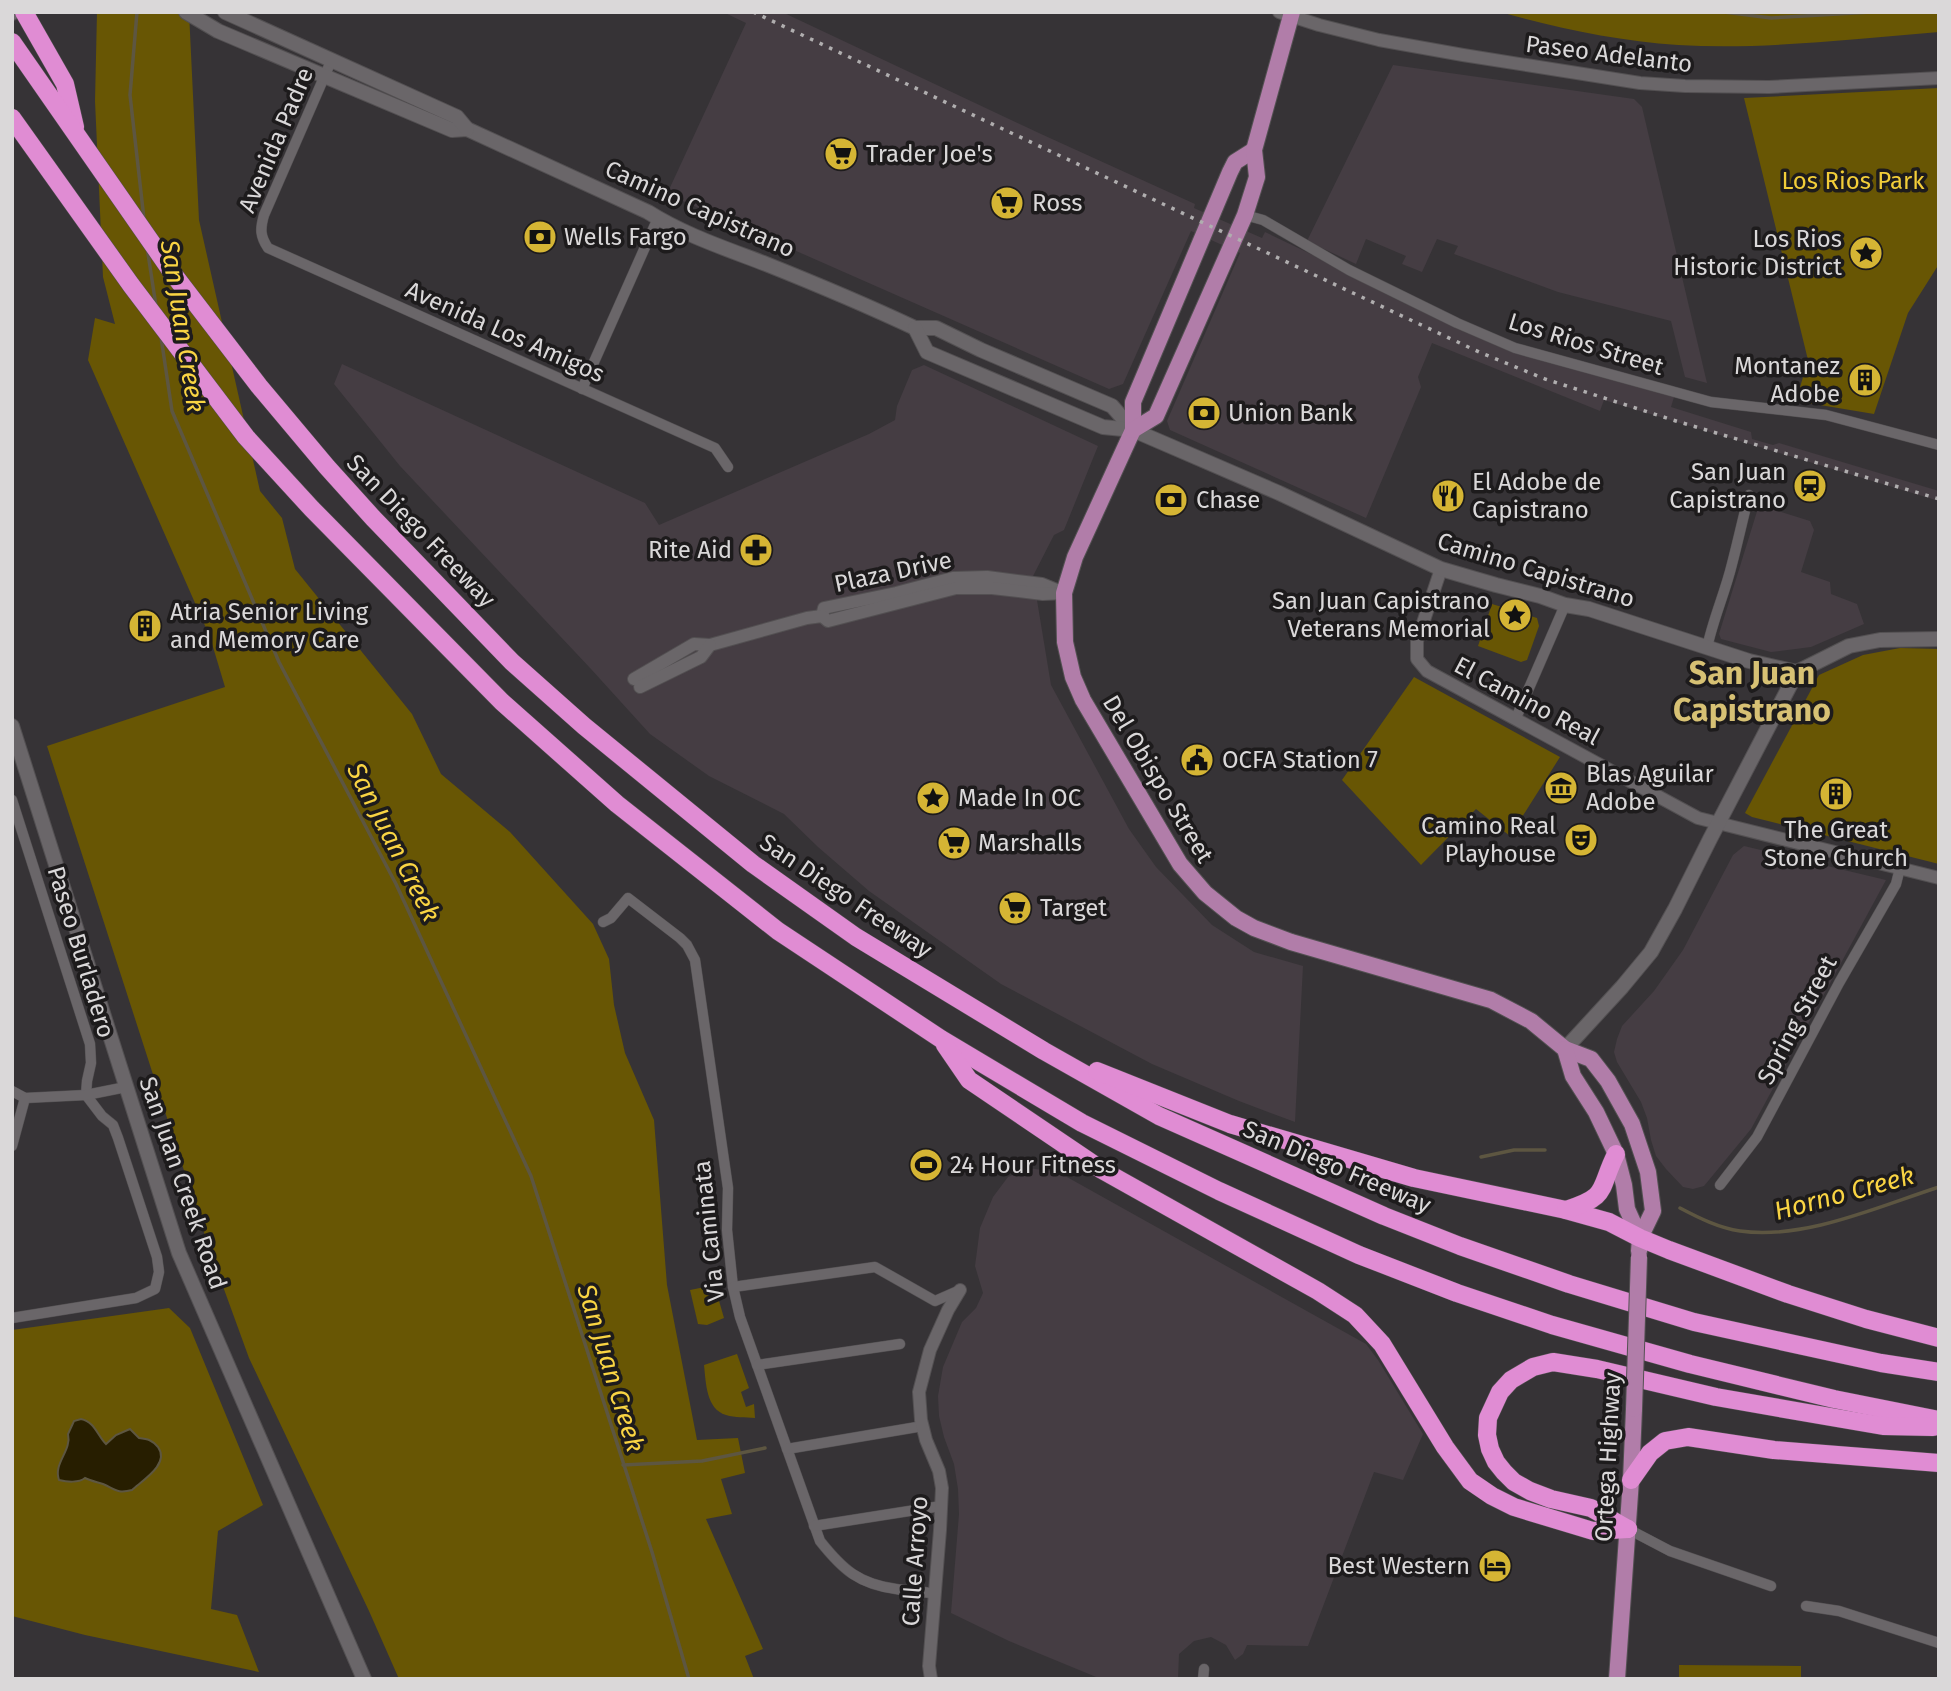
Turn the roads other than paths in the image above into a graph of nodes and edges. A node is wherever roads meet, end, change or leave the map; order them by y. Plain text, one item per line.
1 (24, 12) edge
2 (186, 12) edge
3 (225, 12) edge
4 (1287, 13) edge
5 (15, 45) edge
6 (332, 59) junction
7 (325, 77) junction
8 (1939, 78) edge
9 (12, 118) edge
10 (467, 129) junction
11 (79, 140) junction
12 (1254, 150) junction
13 (1245, 215) junction
14 (658, 218) junction
15 (261, 238) joint
16 (915, 328) junction
17 (582, 389) junction
18 (1133, 430) junction
19 (1939, 445) edge
20 (728, 467) dead end
21 (1749, 495) dead end
22 (1441, 569) junction
23 (1064, 593) junction
24 (1565, 605) junction
25 (1939, 639) edge
26 (1707, 648) junction
27 (1797, 672) junction
28 (637, 683) dead end
29 (1516, 718) junction
30 (12, 726) edge
31 (12, 800) edge
32 (1718, 823) junction
33 (17, 830) edge
34 (1900, 869) junction
35 (1939, 878) edge
36 (603, 922) dead end
37 (941, 1039) junction
38 (1565, 1049) junction
39 (1044, 1051) junction
40 (126, 1087) junction
41 (12, 1091) edge
42 (86, 1095) junction
43 (25, 1098) junction
44 (12, 1146) edge
45 (1616, 1154) junction
46 (1720, 1185) dead end
47 (1566, 1210) junction
48 (1640, 1238) junction
49 (733, 1287) junction
50 (960, 1290) joint
51 (12, 1318) edge
52 (1939, 1338) edge
53 (900, 1344) dead end
54 (757, 1365) junction
55 (1939, 1372) edge
56 (1939, 1420) edge
57 (923, 1426) junction
58 (1939, 1427) edge
59 (787, 1449) junction
60 (1939, 1463) edge
61 (1631, 1480) junction
62 (941, 1506) junction
63 (814, 1526) junction
64 (1628, 1529) junction
65 (1770, 1586) dead end
66 (934, 1594) junction
67 (1805, 1606) dead end
68 (1939, 1643) edge
69 (363, 1679) edge
70 (930, 1679) edge
71 (1617, 1679) edge

1 - 11 highway
2 - 7 main road, Camino Capistrano
3 - 6 main road, Camino Capistrano
4 - 8 street, Paseo Adelanto
4 - 12 main road, Del Obispo Street
5 - 11 highway, San Diego Freeway
6 - 7 street, Avenida Padre
6 - 10 main road, Camino Capistrano
7 - 10 main road, Camino Capistrano
7 - 15 street, Avenida Padre
9 - 37 highway
10 - 14 main road, Camino Capistrano
11 - 39 highway, San Diego Freeway
12 - 13 main road, Del Obispo Street
12 - 18 main road, Del Obispo Street
13 - 18 main road, Del Obispo Street
13 - 19 street, Los Rios Street
14 - 16 main road, Camino Capistrano
14 - 17 street
15 - 17 street, Avenida Los Amigos
16 - 18 main road, Camino Capistrano
16 - 18 main road, Camino Capistrano
17 - 20 street, Avenida Los Amigos
18 - 22 main road, Camino Capistrano
18 - 23 main road, Del Obispo Street
21 - 26 street
22 - 24 main road, Camino Capistrano
22 - 29 street, El Camino Real
23 - 28 street, Plaza Drive
23 - 38 main road, Del Obispo Street
24 - 26 main road, Camino Capistrano
24 - 29 street
25 - 27 main road
26 - 27 main road, Camino Capistrano
27 - 32 main road
29 - 32 street, El Camino Real
30 - 40 main road, San Juan Creek Road
31 - 33 street, Paseo Burladero
32 - 34 street, El Camino Real
32 - 38 main road
33 - 42 street, Paseo Burladero
34 - 35 street, El Camino Real
34 - 46 street, Spring Street
36 - 49 street, Via Caminata
37 - 56 highway
37 - 64 highway
38 - 45 main road, Ortega Highway
38 - 48 main road, Ortega Highway
39 - 47 highway
39 - 55 highway, San Diego Freeway
40 - 42 street
40 - 69 main road, San Juan Creek Road
41 - 43 street
42 - 43 street
42 - 51 street
43 - 44 street
45 - 47 highway
45 - 48 main road, Ortega Highway
47 - 48 highway
48 - 52 highway
48 - 61 main road, Ortega Highway, bridge
49 - 50 street
49 - 54 street, Via Caminata
50 - 57 street, Calle Arroyo
53 - 54 street
54 - 59 street, Via Caminata
57 - 59 street
57 - 62 street, Calle Arroyo
58 - 64 highway
59 - 63 street, Via Caminata
60 - 61 highway
61 - 64 main road, Ortega Highway
62 - 63 street
62 - 66 street, Calle Arroyo
63 - 66 street, Via Caminata
64 - 65 street
64 - 71 main road, Ortega Highway
66 - 70 street, Calle Arroyo
67 - 68 street

